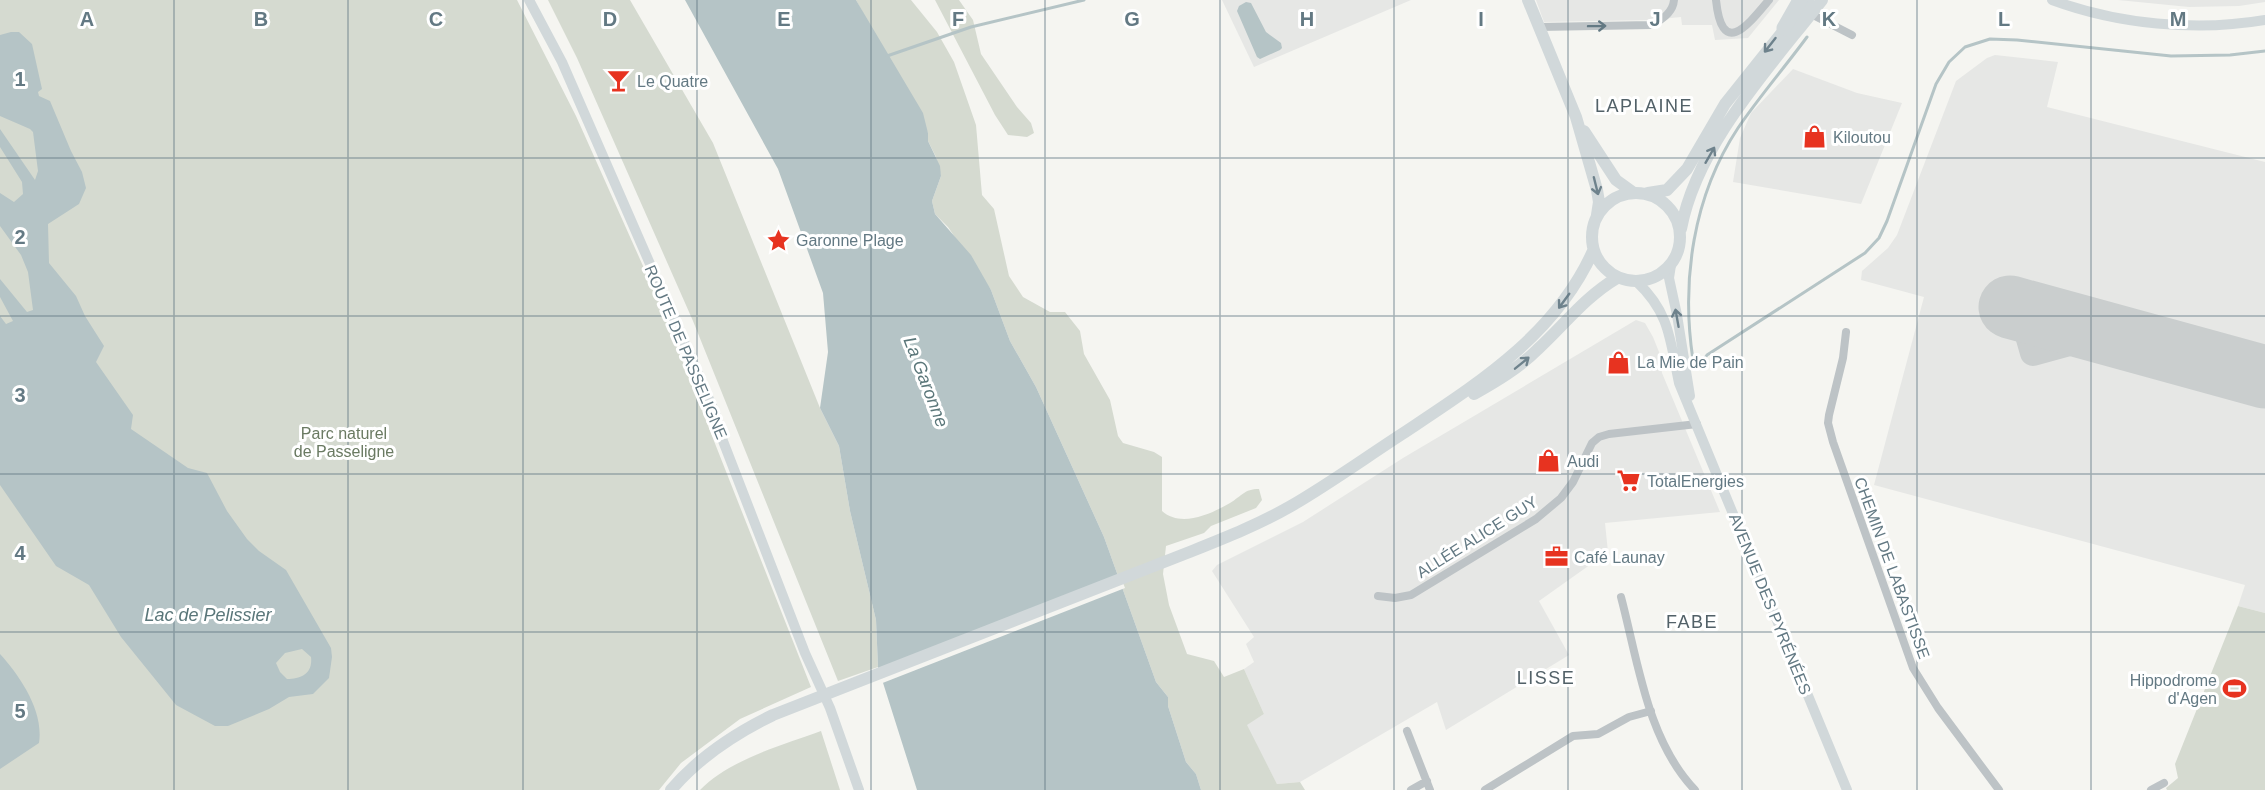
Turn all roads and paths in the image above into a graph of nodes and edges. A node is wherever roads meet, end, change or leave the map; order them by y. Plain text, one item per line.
1 (530, 0) edge
2 (1528, 0) edge
3 (1674, 0) edge
4 (1716, 0) edge
5 (1769, 0) edge
6 (1800, 0) edge
7 (1808, 0) edge
8 (1822, 0) edge
9 (2052, 0) edge
10 (1811, 14) junction
11 (2265, 20) edge
12 (1539, 27) junction
13 (1784, 28) junction
14 (1852, 35) dead end
15 (1576, 117) junction
16 (1639, 193) junction
17 (1597, 215) junction
18 (1680, 233) junction
19 (1593, 251) junction
20 (1671, 265) junction
21 (1617, 278) junction
22 (1637, 282) junction
23 (1846, 332) dead end
24 (1696, 421) junction
25 (1188, 556) junction
26 (1378, 596) dead end
27 (1621, 597) dead end
28 (794, 710) junction
29 (1650, 711) junction
30 (1407, 731) dead end
31 (1427, 781) junction
32 (2164, 783) dead end
33 (1489, 789) edge
34 (671, 790) edge
35 (677, 790) edge
36 (859, 790) edge
37 (1411, 790) edge
38 (1430, 790) edge
39 (1695, 790) edge
40 (1847, 790) edge
41 (1999, 790) edge
42 (2151, 790) edge

1 - 36 street, ROUTE DE PASSELIGNE
2 - 12 main road
12 -> 3 street
4 - 5 street
6 - 13 highway
7 - 13 main road
8 - 10 main road
9 - 11 street
10 - 14 street
18 -> 10 main road
12 - 15 main road
13 -> 16 main road
15 - 16 main road
15 -> 17 main road
16 - 17 main road
16 - 18 main road
17 - 19 main road
18 - 20 main road
19 - 21 main road
19 -> 25 main road
20 - 22 main road
24 -> 20 street, AVENUE DES PYRÉNÉES
21 - 22 main road
25 -> 21 main road
22 - 24 street, AVENUE DES PYRÉNÉES
23 - 41 street, CHEMIN DE LABASTISSE
24 - 26 street, ALLÉE ALICE GUY
24 - 40 street, AVENUE DES PYRÉNÉES
25 - 28 main road
27 - 29 street
28 - 34 main road
28 - 35 main road
29 - 33 street
29 - 39 street
30 - 31 street
31 - 37 street
31 - 38 street
32 - 42 street

